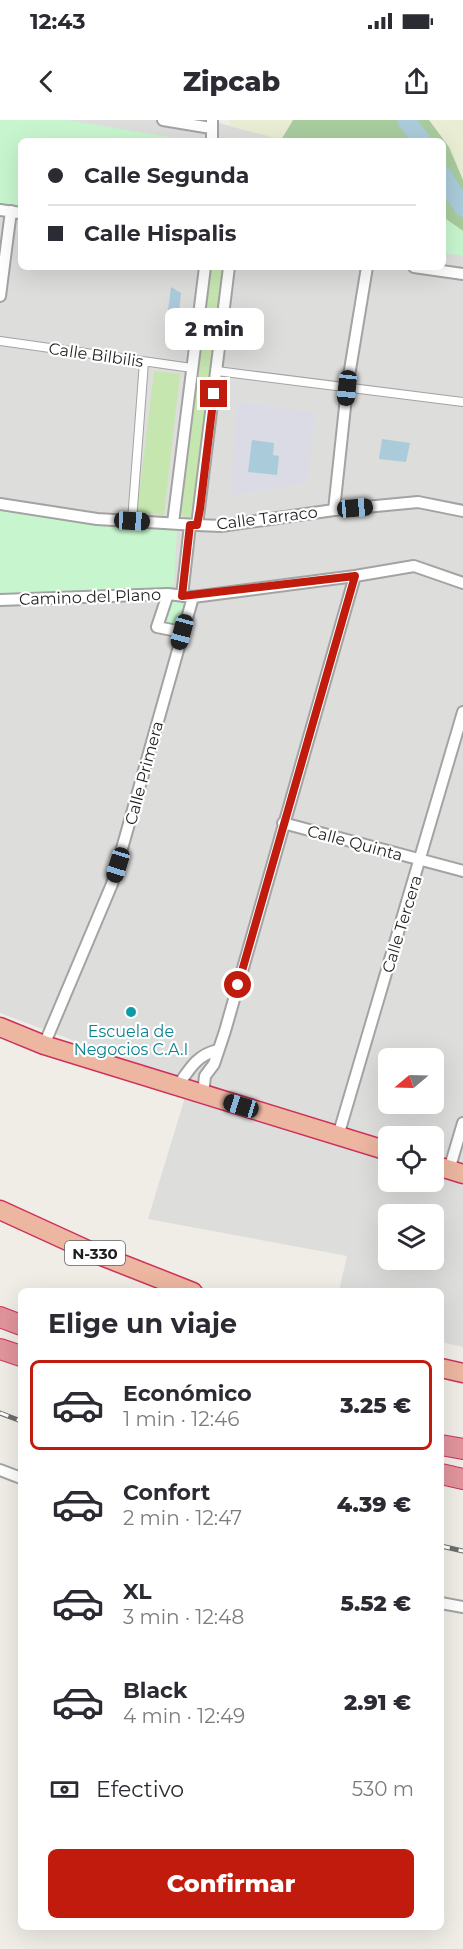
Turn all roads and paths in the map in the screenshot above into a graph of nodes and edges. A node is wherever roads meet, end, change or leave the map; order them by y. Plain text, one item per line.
1 (163, 120) edge
2 (211, 124) edge
3 (10, 211) edge
4 (205, 270) edge
5 (229, 270) edge
6 (367, 270) edge
7 (435, 270) edge
8 (463, 274) edge
9 (0, 296) edge
10 (0, 341) edge
11 (144, 362) junction
12 (192, 368) junction
13 (217, 371) junction
14 (347, 388) junction
15 (463, 402) edge
16 (0, 504) edge
17 (334, 510) junction
18 (463, 512) edge
19 (132, 521) junction
20 (173, 523) junction
21 (194, 525) junction
22 (355, 576) junction
23 (463, 583) edge
24 (168, 594) junction
25 (187, 596) junction
26 (0, 600) edge
27 (182, 632) junction
28 (463, 712) edge
29 (283, 823) junction
30 (421, 860) junction
31 (463, 871) edge
32 (0, 1027) edge
33 (44, 1045) junction
34 (218, 1050) junction
35 (177, 1087) junction
36 (202, 1094) junction
37 (463, 1123) edge
38 (338, 1136) junction
39 (378, 1148) edge
40 (448, 1170) edge
41 (0, 1210) edge
42 (183, 1288) edge
43 (0, 1317) edge
44 (18, 1324) edge
45 (0, 1348) edge
46 (18, 1355) edge
47 (444, 1369) edge
48 (463, 1373) edge
49 (444, 1446) edge
50 (463, 1449) edge
51 (0, 1470) edge
52 (444, 1475) edge
53 (18, 1477) edge
54 (463, 1479) edge
55 (444, 1604) edge
56 (463, 1607) edge

1 - 2 street
3 - 9 street
4 - 12 street
5 - 13 street, Calle Primera
6 - 14 street
7 - 8 street
10 - 11 street, Calle Bilbilis
11 - 12 street, Calle Bilbilis
11 - 19 street
12 - 20 street
13 - 14 street
13 - 21 street, Calle Primera
14 - 15 street
14 - 17 street
16 - 19 street, Calle Tarraco
17 - 18 street, Calle Tarraco
17 - 21 street, Calle Tarraco
19 - 20 street, Calle Tarraco
20 - 21 street, Calle Tarraco
21 - 25 street, Calle Primera
22 - 23 street, Camino del Plano
22 - 25 street, Camino del Plano
22 - 29 street
24 - 25 street, Camino del Plano
24 - 26 street, Camino del Plano
24 - 27 street
25 - 27 street, Calle Primera
27 - 33 street, Calle Primera
28 - 30 street, Calle Tercera
29 - 30 street, Calle Quinta
29 - 34 street
30 - 31 street, Calle Quinta
30 - 38 street, Calle Tercera
32 - 33 highway
33 - 35 highway
34 - 35 street
34 - 36 street
35 - 36 highway
36 - 38 highway
37 - 40 street
38 - 39 highway
41 - 42 highway, N-330
43 - 44 highway
45 - 46 highway
47 - 48 highway
49 - 50 highway
51 - 53 street
52 - 54 highway
55 - 56 street

